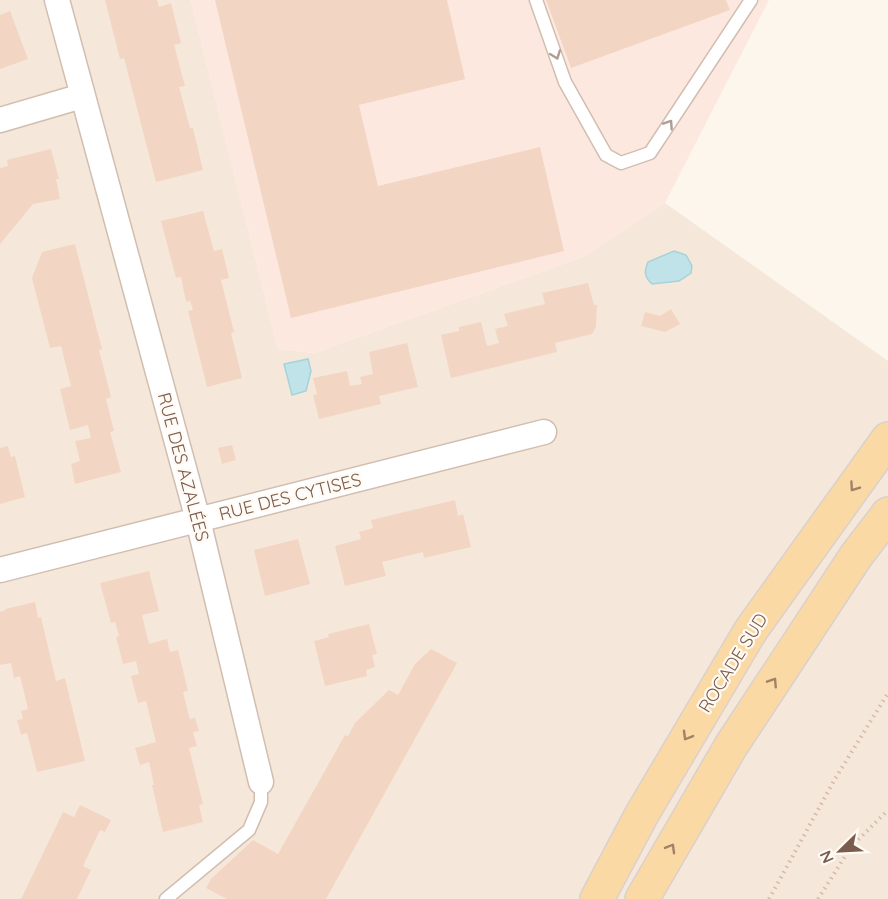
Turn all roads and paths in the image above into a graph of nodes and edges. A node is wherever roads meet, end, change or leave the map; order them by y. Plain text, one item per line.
1 (57, 0) edge
2 (536, 0) edge
3 (751, 0) edge
4 (82, 96) junction
5 (0, 120) edge
6 (544, 432) dead end
7 (888, 439) edge
8 (888, 514) edge
9 (198, 520) junction
10 (0, 570) edge
11 (888, 693) edge
12 (261, 782) joint
13 (888, 810) edge
14 (166, 899) edge
15 (597, 899) edge
16 (642, 899) edge
17 (769, 899) edge
18 (818, 899) edge

1 - 4 street, RUE DES AZALÉES
2 -> 3 lane
4 - 5 street
4 - 9 street, RUE DES AZALÉES
6 - 9 street, RUE DES CYTISES
7 -> 15 main road, ROCADE SUD
16 -> 8 main road
9 - 10 street, RUE DES CYTISES
9 - 12 street, RUE DES AZALÉES
11 - 17 path
12 - 14 lane, RUE DES AZALÉES
13 - 18 path

